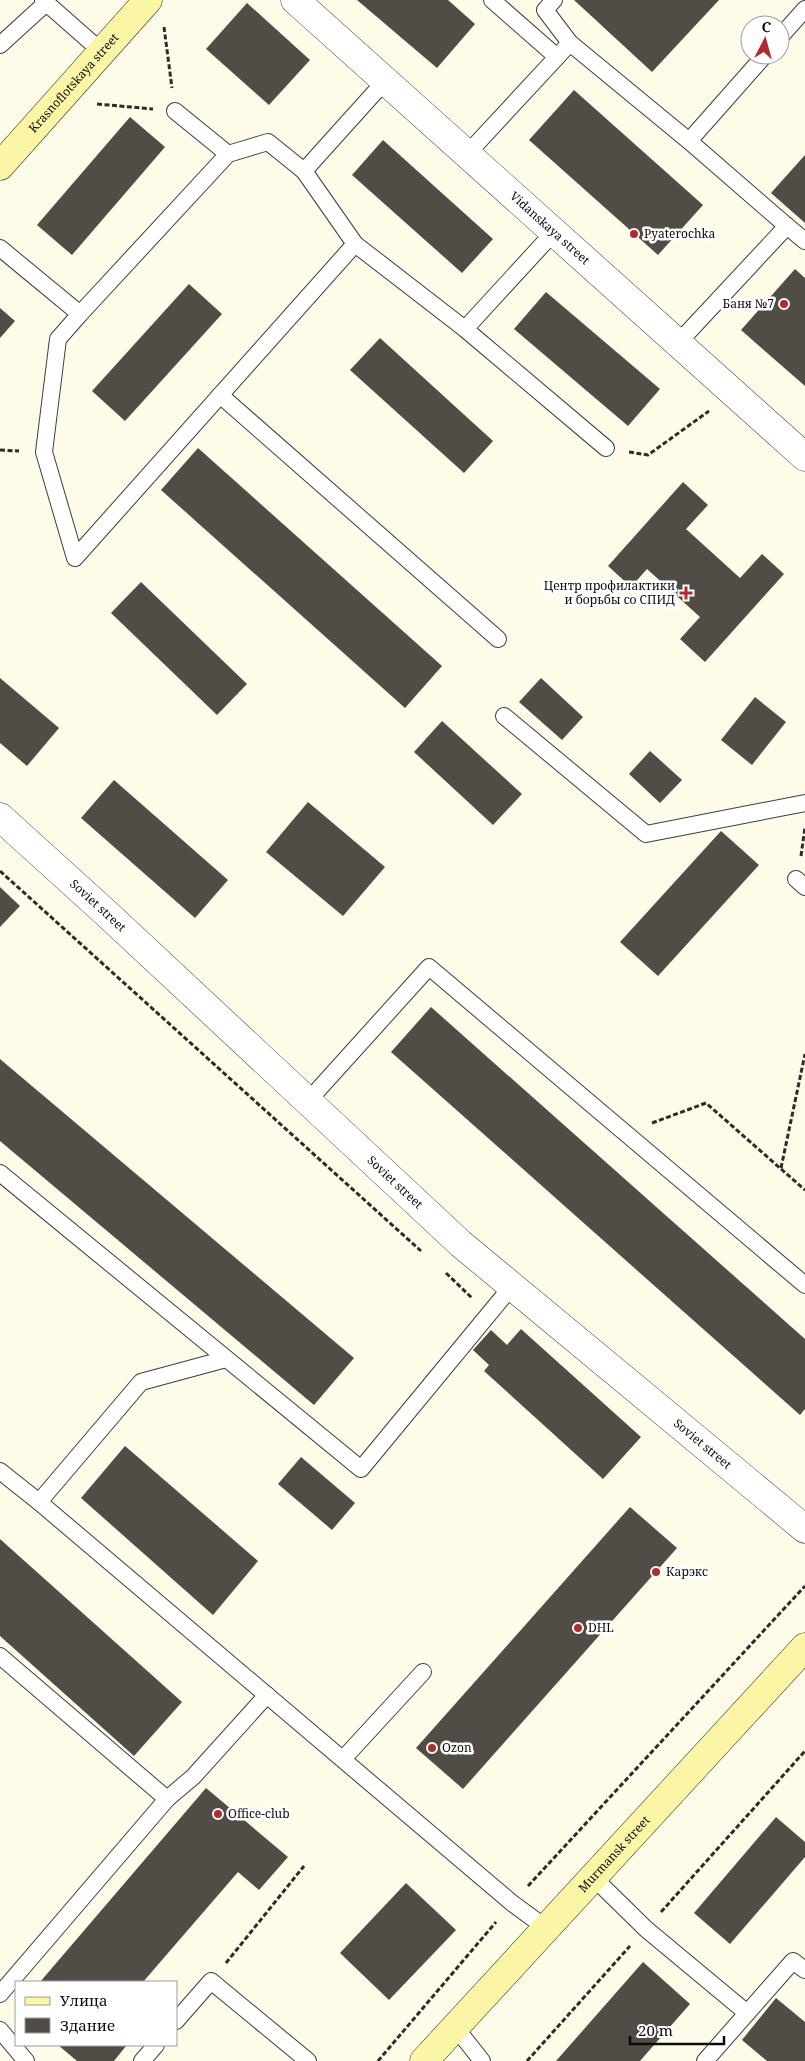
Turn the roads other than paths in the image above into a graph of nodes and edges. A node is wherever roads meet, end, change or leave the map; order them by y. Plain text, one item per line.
1 (294, 0) edge
2 (492, 0) edge
3 (554, 0) edge
4 (45, 1) edge
5 (805, 9) edge
6 (155, 10) edge
7 (790, 26) edge
8 (570, 43) junction
9 (0, 45) edge
10 (101, 51) junction
11 (557, 56) junction
12 (755, 65) edge
13 (385, 81) junction
14 (175, 111) road end
15 (689, 141) junction
16 (228, 154) junction
17 (467, 154) junction
18 (0, 166) edge
19 (304, 171) junction
20 (787, 226) junction
21 (554, 232) junction
22 (805, 241) edge
23 (355, 244) junction
24 (0, 248) edge
25 (80, 314) junction
26 (465, 329) junction
27 (678, 343) junction
28 (220, 395) junction
29 (606, 448) road end
30 (805, 457) edge
31 (498, 639) dead end
32 (504, 716) dead end
33 (805, 803) edge
34 (0, 817) edge
35 (308, 1101) junction
36 (0, 1173) edge
37 (805, 1285) edge
38 (512, 1286) junction
39 (226, 1359) junction
40 (0, 1471) edge
41 (39, 1502) junction
42 (805, 1529) edge
43 (805, 1647) edge
44 (0, 1656) edge
45 (423, 1672) dead end
46 (267, 1695) junction
47 (343, 1759) junction
48 (167, 1799) junction
49 (594, 1878) junction
50 (546, 1928) junction
51 (805, 1970) edge
52 (0, 1994) edge
53 (746, 2013) junction
54 (178, 2019) edge
55 (456, 2028) junction
56 (0, 2030) edge
57 (155, 2046) edge
58 (26, 2061) edge
59 (142, 2061) edge
60 (308, 2061) edge
61 (424, 2061) edge
62 (482, 2061) edge
63 (705, 2061) edge

1 - 13 street, Vidanskaya street
2 - 11 lane
3 - 8 lane
4 - 9 lane
4 - 10 lane
5 - 7 lane
6 - 10 street, Krasnoflotskaya street
8 - 11 lane
8 - 15 lane
10 - 18 street, Krasnoflotskaya street
11 - 17 lane
12 - 15 lane
13 - 17 street, Vidanskaya street
13 - 19 lane
14 - 16 lane
15 - 20 lane
16 - 19 lane
16 - 25 lane
17 - 21 street, Vidanskaya street
19 - 23 lane
20 - 22 lane
20 - 27 lane
21 - 26 lane
21 - 27 street, Vidanskaya street
23 - 26 lane
23 - 28 lane
24 - 25 lane
25 - 28 lane
26 - 29 lane
27 - 30 street, Vidanskaya street
28 - 31 lane
32 - 33 lane
34 - 35 street, Soviet street
35 - 37 lane
35 - 38 street, Soviet street
36 - 39 lane
38 - 39 lane
38 - 42 street, Soviet street
39 - 41 lane
40 - 41 lane
41 - 46 lane
43 - 49 street, Murmansk street
44 - 48 lane
45 - 47 lane
46 - 47 lane
46 - 48 lane
47 - 50 lane
48 - 52 lane
49 - 50 street, Murmansk street
49 - 53 lane
50 - 55 street, Murmansk street
51 - 53 lane
53 - 63 lane
54 - 60 lane
55 - 61 street, Murmansk street
55 - 62 lane
56 - 58 lane
57 - 59 lane

